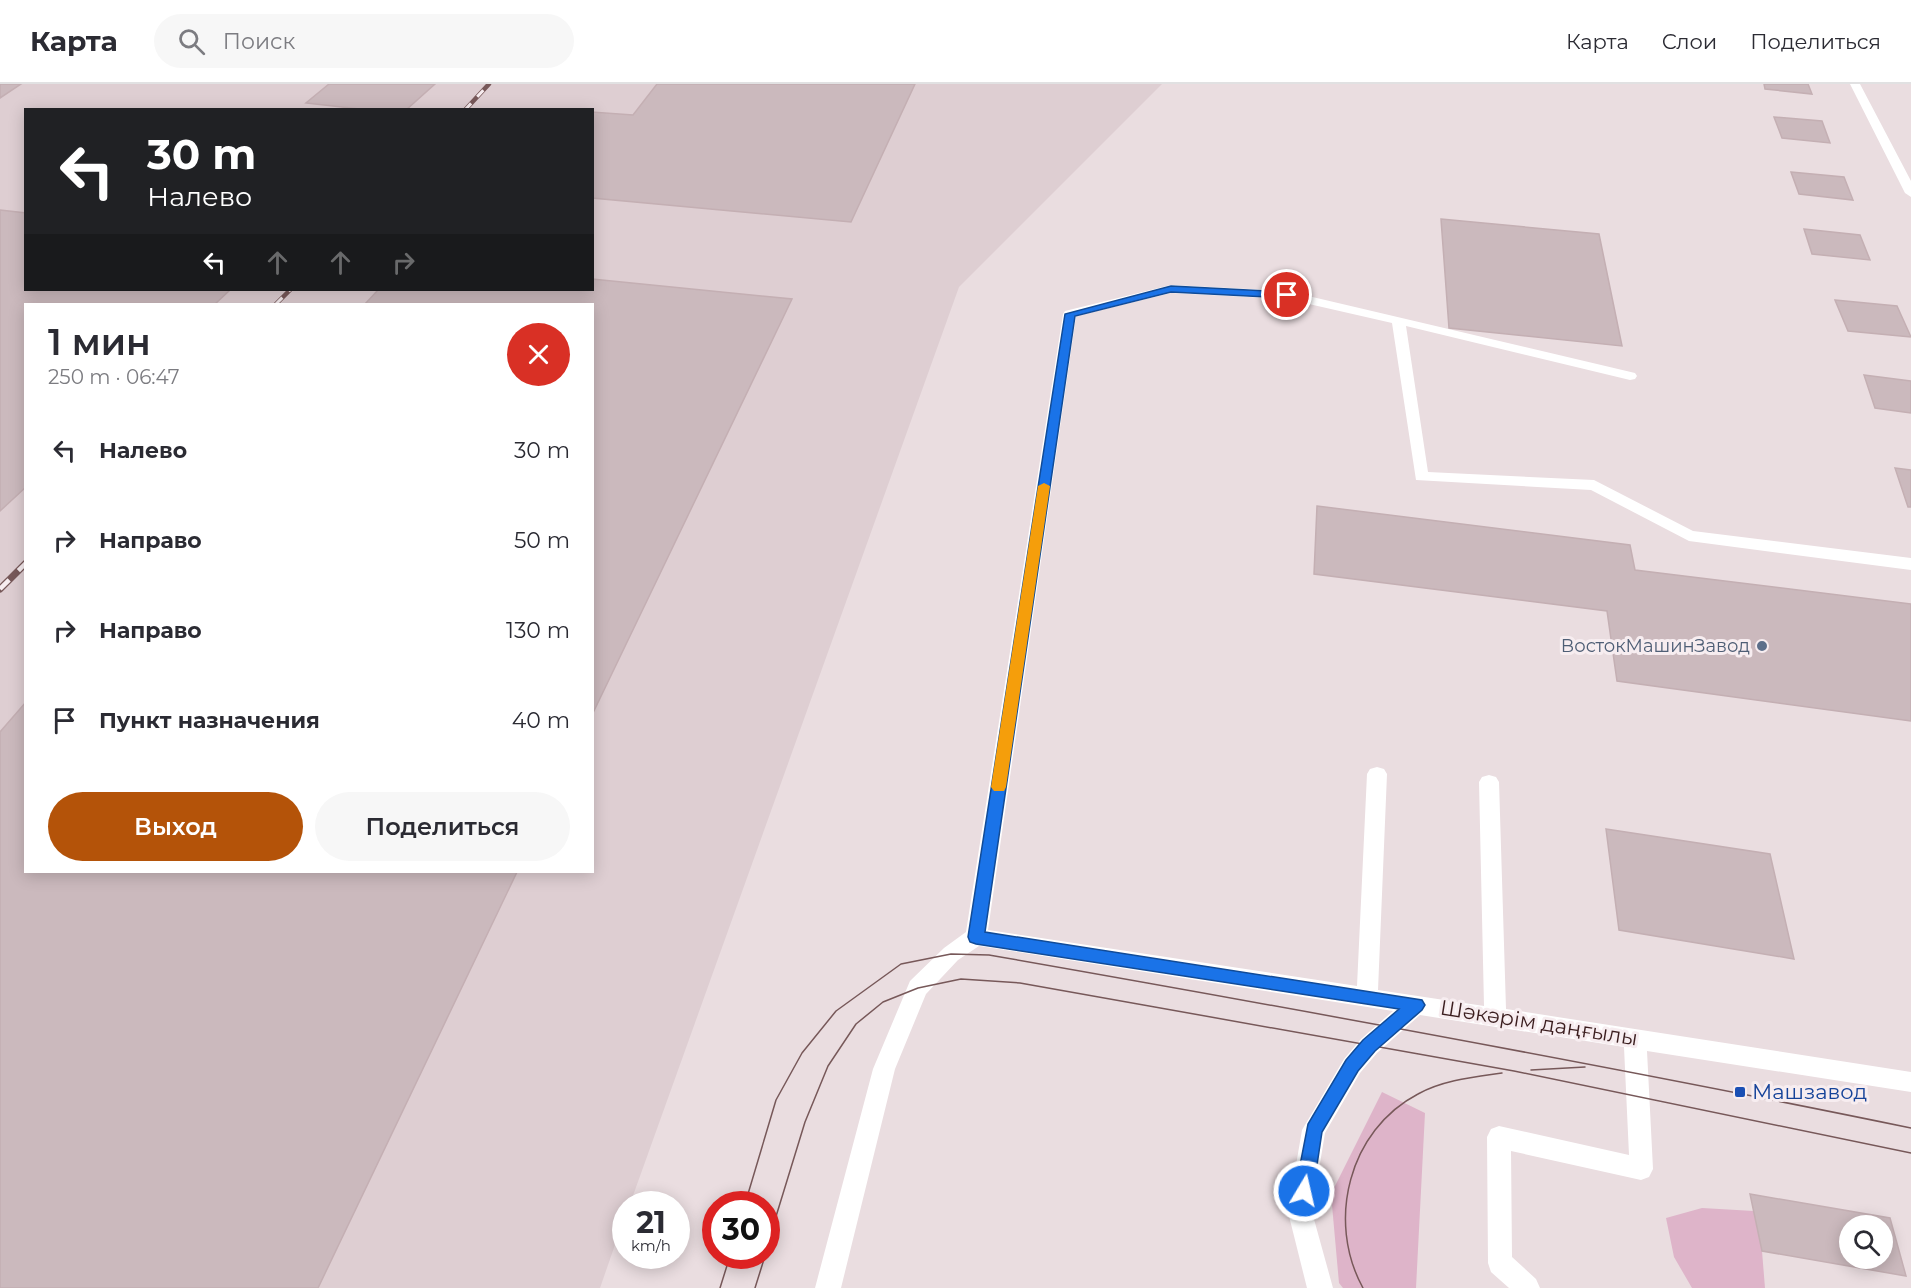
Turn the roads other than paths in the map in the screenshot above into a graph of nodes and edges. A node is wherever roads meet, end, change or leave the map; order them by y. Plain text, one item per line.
1 (1855, 84) edge
2 (1911, 193) edge
3 (1398, 320) junction
4 (1630, 376) dead end
5 (1911, 564) edge
6 (1377, 774) dead end
7 (1489, 782) dead end
8 (976, 937) junction
9 (1367, 996) junction
10 (1416, 1005) junction
11 (1495, 1017) junction
12 (1635, 1038) junction
13 (1911, 1082) edge
14 (828, 1288) edge
15 (1320, 1288) edge
16 (1527, 1288) edge

1 - 2 street
3 - 4 street
3 - 5 street
3 - 8 street
6 - 9 street
7 - 11 street
8 - 9 street
8 - 14 street
9 - 10 street
10 - 11 street, Шәкәрім даңғылы
10 - 15 street, Шәкәрім даңғылы
11 - 12 street, Шәкәрім даңғылы
12 - 13 street, Шәкәрім даңғылы
12 - 16 street

